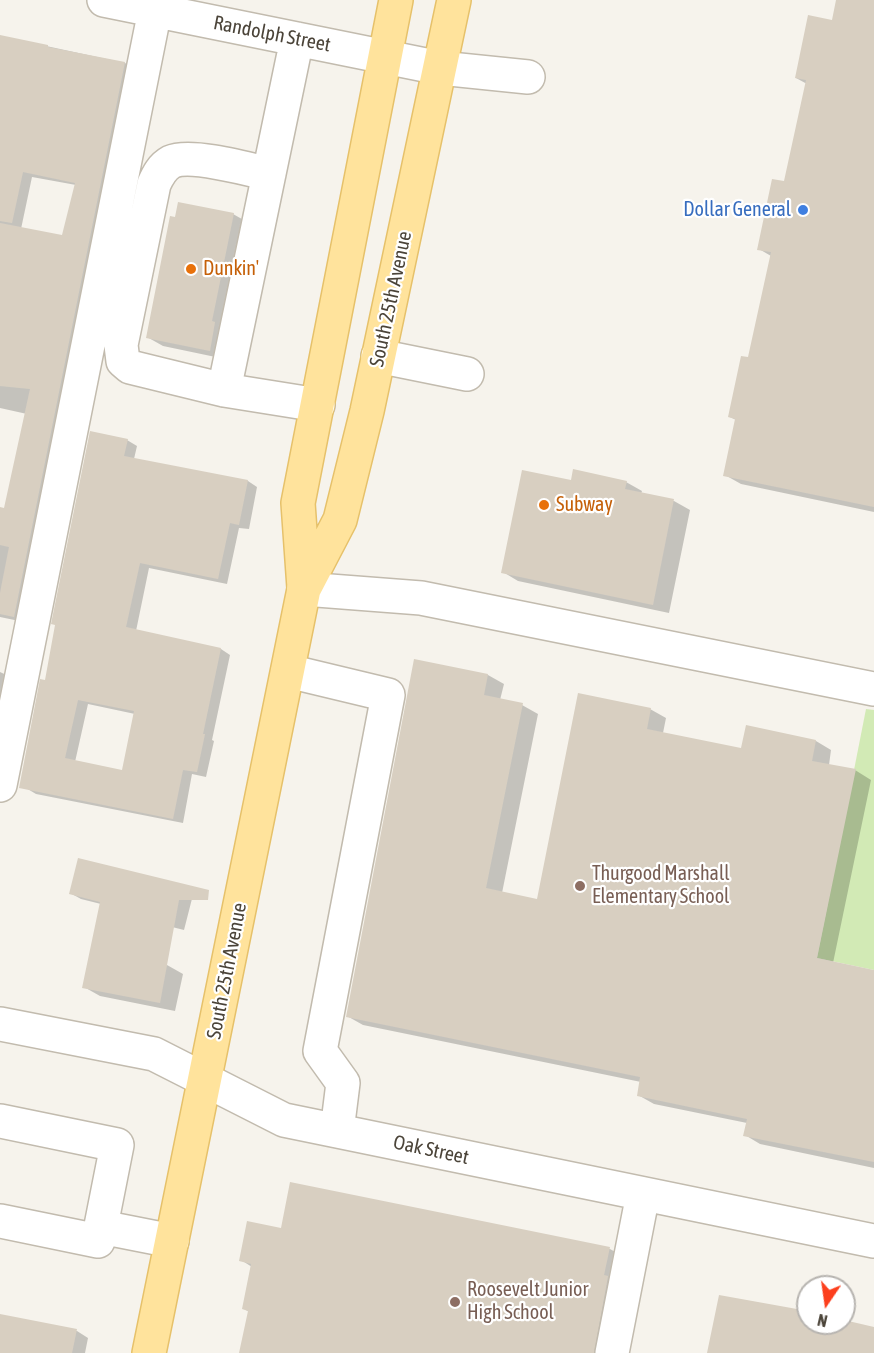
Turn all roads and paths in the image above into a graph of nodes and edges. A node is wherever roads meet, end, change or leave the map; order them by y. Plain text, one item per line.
1 (104, 0) edge
2 (396, 0) edge
3 (454, 0) edge
4 (156, 5) edge
5 (297, 39) junction
6 (385, 57) junction
7 (440, 68) junction
8 (528, 77) dead end
9 (269, 174) junction
10 (378, 356) junction
11 (467, 374) dead end
12 (224, 390) junction
13 (318, 405) junction
14 (304, 590) junction
15 (288, 671) junction
16 (874, 689) edge
17 (0, 785) edge
18 (0, 1024) edge
19 (205, 1080) junction
20 (0, 1122) edge
21 (337, 1131) junction
22 (643, 1194) junction
23 (0, 1221) edge
24 (101, 1227) junction
25 (172, 1241) junction
26 (874, 1241) edge
27 (149, 1353) edge
28 (612, 1353) edge

1 - 4 street, Randolph Street
2 - 6 main road, South 25th Avenue
3 - 7 main road, South 25th Avenue
4 - 5 street, Randolph Street
4 - 17 street
5 - 6 street, Randolph Street
5 - 9 street
6 - 7 street, Randolph Street
6 - 13 main road, South 25th Avenue
7 - 8 street, Randolph Street
7 - 10 main road, South 25th Avenue
9 - 12 street
9 - 12 street
10 - 11 street
10 - 14 main road, South 25th Avenue
12 - 13 street
13 - 14 main road, South 25th Avenue
14 - 15 main road, South 25th Avenue
14 - 16 street
15 - 19 main road, South 25th Avenue
15 - 21 street
18 - 19 street, Oak Street
19 - 21 street, Oak Street
19 - 25 main road, South 25th Avenue
20 - 24 street
21 - 22 street, Oak Street
22 - 26 street, Oak Street
22 - 28 street
23 - 24 street
24 - 25 street
25 - 27 main road, South 25th Avenue

